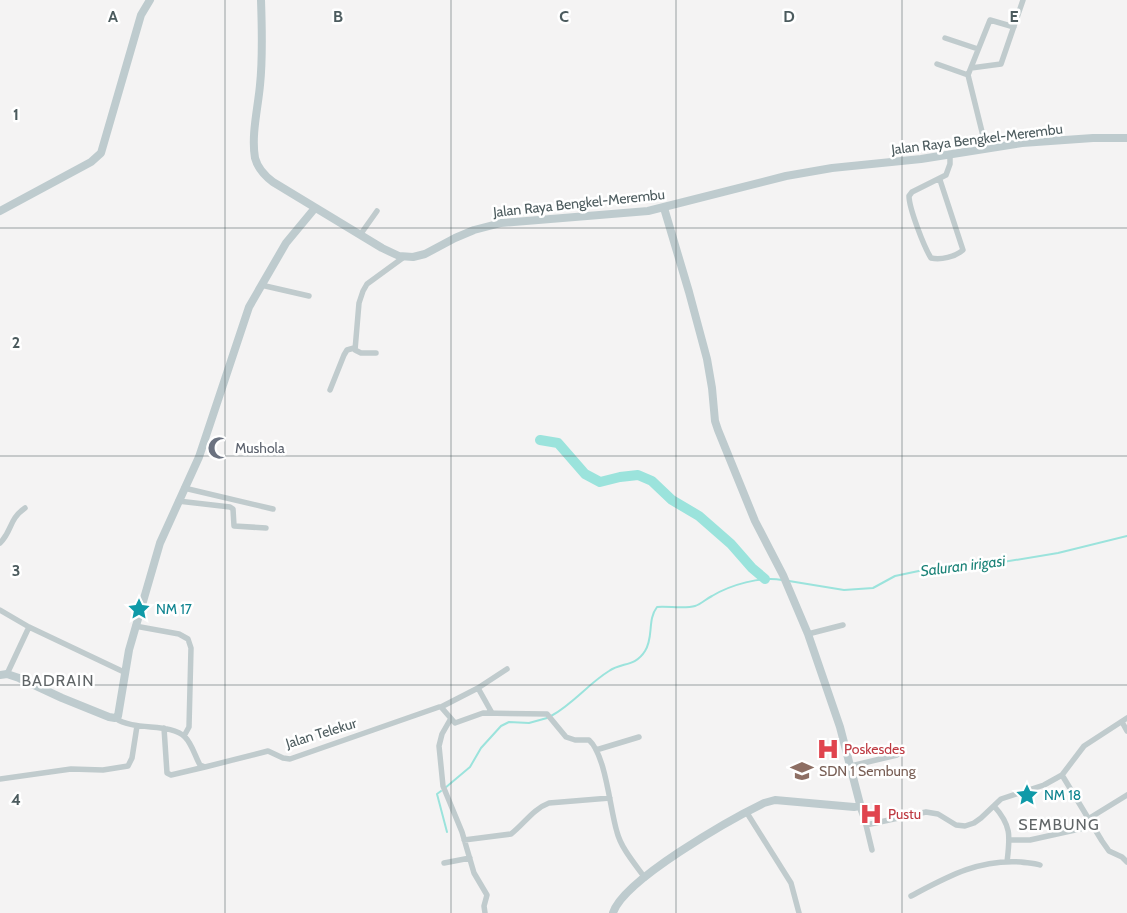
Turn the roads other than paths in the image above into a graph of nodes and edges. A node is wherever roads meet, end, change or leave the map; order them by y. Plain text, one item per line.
1 (150, 0) edge
2 (261, 0) edge
3 (1023, 0) edge
4 (1014, 27) junction
5 (945, 38) dead end
6 (978, 49) junction
7 (936, 64) dead end
8 (971, 68) junction
9 (968, 75) junction
10 (1127, 138) edge
11 (986, 148) junction
12 (950, 154) junction
13 (940, 180) junction
14 (315, 208) junction
15 (664, 208) junction
16 (0, 211) edge
17 (377, 211) dead end
18 (360, 235) junction
19 (404, 257) junction
20 (261, 285) junction
21 (309, 296) dead end
22 (354, 348) junction
23 (376, 352) dead end
24 (330, 390) dead end
25 (184, 488) junction
26 (178, 501) junction
27 (25, 508) dead end
28 (273, 509) dead end
29 (266, 528) dead end
30 (0, 543) edge
31 (0, 610) edge
32 (843, 625) dead end
33 (135, 626) junction
34 (29, 627) junction
35 (808, 634) junction
36 (507, 669) dead end
37 (126, 673) junction
38 (4, 675) edge
39 (478, 688) junction
40 (442, 707) junction
41 (492, 713) junction
42 (114, 718) junction
43 (450, 720) junction
44 (1124, 720) edge
45 (137, 726) junction
46 (164, 728) junction
47 (1127, 731) edge
48 (184, 736) junction
49 (639, 737) dead end
50 (596, 750) junction
51 (897, 755) dead end
52 (852, 766) junction
53 (205, 767) junction
54 (1062, 774) junction
55 (0, 779) edge
56 (1127, 795) edge
57 (610, 798) junction
58 (859, 806) junction
59 (994, 806) junction
60 (747, 813) junction
61 (1088, 819) junction
62 (866, 825) junction
63 (1093, 826) junction
64 (464, 840) junction
65 (1010, 840) junction
66 (872, 850) dead end
67 (470, 858) junction
68 (1007, 862) junction
69 (1127, 862) edge
70 (444, 863) dead end
71 (1040, 865) dead end
72 (645, 878) junction
73 (911, 896) dead end
74 (485, 913) edge
75 (613, 913) edge
76 (799, 913) edge

1 - 16 street
2 - 14 street
3 - 4 street
4 - 6 street
4 - 8 street
5 - 6 street
6 - 8 street
7 - 9 street
8 - 9 street
9 - 11 street
10 - 11 street, Jalan Raya Bengkel-Merembu
11 - 12 street, Jalan Raya Bengkel-Merembu
12 - 13 street
12 - 15 street, Jalan Raya Bengkel-Merembu
13 - 13 street
14 - 18 street
14 - 20 street
15 - 19 street, Jalan Raya Bengkel-Merembu
15 - 35 street
17 - 18 street
18 - 19 street
19 - 22 street
20 - 21 street
20 - 25 street
22 - 23 street
22 - 24 street
25 - 26 street
25 - 28 street
26 - 29 street
26 - 33 street
27 - 30 street
31 - 34 street
32 - 35 street
33 - 37 street
33 - 48 street
34 - 37 street
34 - 38 street
35 - 52 street
36 - 39 street, Jalan Telekur
37 - 42 street
38 - 42 street
39 - 40 street, Jalan Telekur
39 - 41 street
40 - 43 street
40 - 53 street, Jalan Telekur
41 - 43 street
41 - 50 street
42 - 45 street
43 - 64 street
44 - 47 street
44 - 54 street
45 - 46 street
45 - 55 street
46 - 48 street
46 - 53 street, Jalan Telekur
48 - 53 street
49 - 50 street
50 - 57 street
51 - 52 street
52 - 58 street
54 - 59 street
54 - 61 street
56 - 61 street
57 - 64 street
57 - 72 street
58 - 60 street
58 - 62 street
59 - 62 street
59 - 65 street
60 - 72 street
60 - 76 street
61 - 63 street
62 - 66 street
63 - 65 street
63 - 69 street
64 - 67 street
65 - 68 street
67 - 70 street
67 - 74 street
68 - 71 street
68 - 73 street
72 - 75 street

